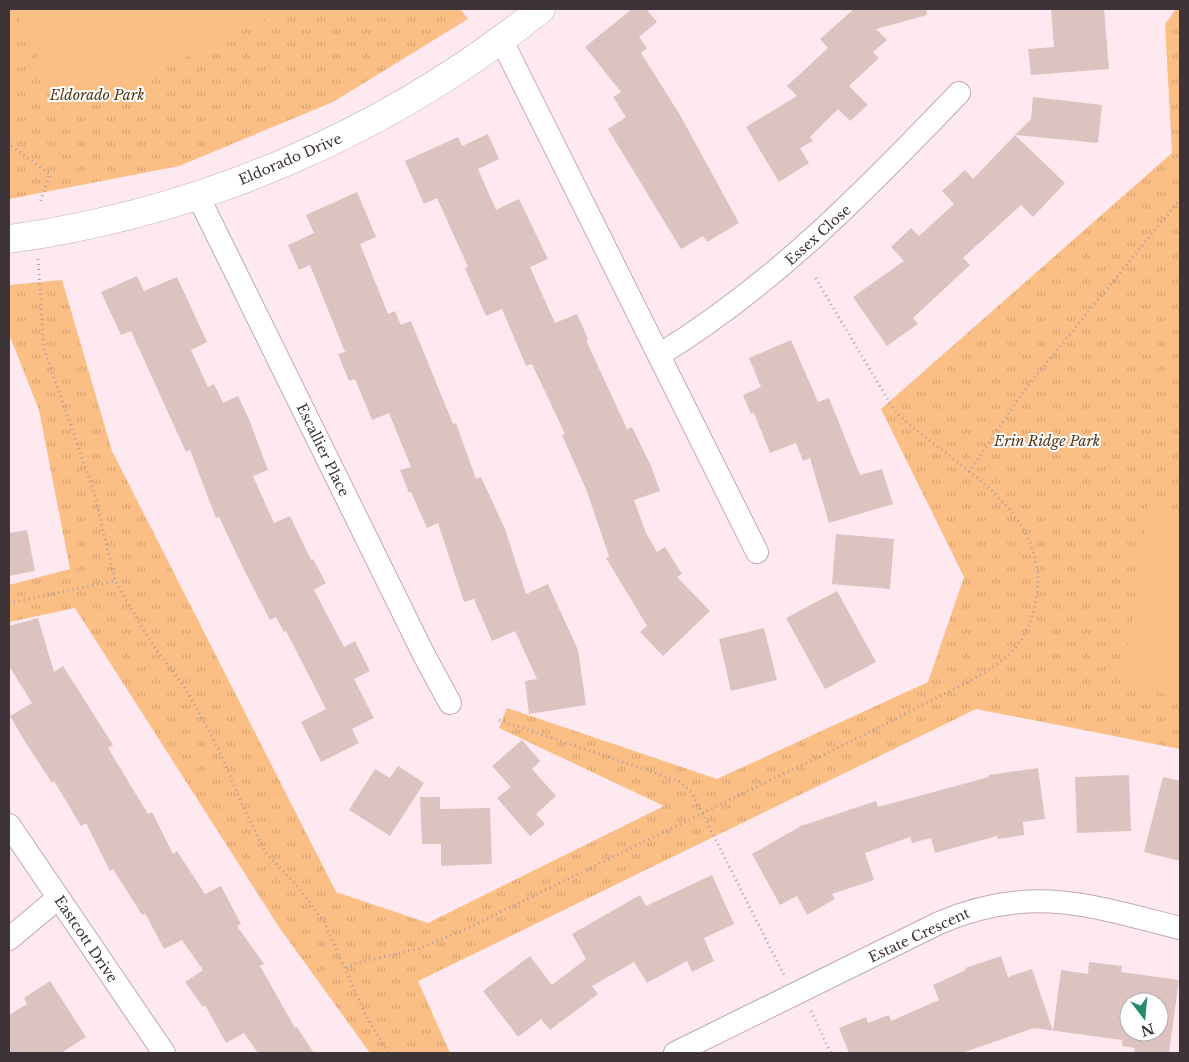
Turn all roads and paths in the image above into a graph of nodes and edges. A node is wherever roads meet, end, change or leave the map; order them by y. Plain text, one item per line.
1 (542, 9) edge
2 (501, 39) junction
3 (959, 93) dead end
4 (9, 142) edge
5 (198, 196) junction
6 (1180, 199) edge
7 (40, 202) dead end
8 (22, 238) edge
9 (815, 277) dead end
10 (659, 355) junction
11 (969, 472) junction
12 (757, 552) dead end
13 (115, 581) junction
14 (9, 603) edge
15 (450, 702) dead end
16 (499, 720) dead end
17 (704, 812) junction
18 (9, 825) edge
19 (58, 898) junction
20 (1180, 928) edge
21 (9, 939) edge
22 (346, 968) junction
23 (786, 979) dead end
24 (808, 1006) dead end
25 (164, 1053) edge
26 (388, 1053) edge
27 (675, 1053) edge
28 (831, 1053) edge

1 - 2 street, Eldorado Drive
2 - 5 street, Eldorado Drive
2 - 10 street
3 - 10 street, Essex Close
4 - 7 path
5 - 8 street, Eldorado Drive
5 - 15 street, Escallier Place
6 - 11 path
8 - 13 path
9 - 11 path
10 - 12 street
11 - 17 path
13 - 14 path
13 - 22 path
16 - 17 path
17 - 22 path
17 - 23 path
18 - 19 street, Eastcott Drive
19 - 21 street
19 - 25 street, Eastcott Drive
20 - 27 street, Estate Crescent
22 - 26 path
24 - 28 path

